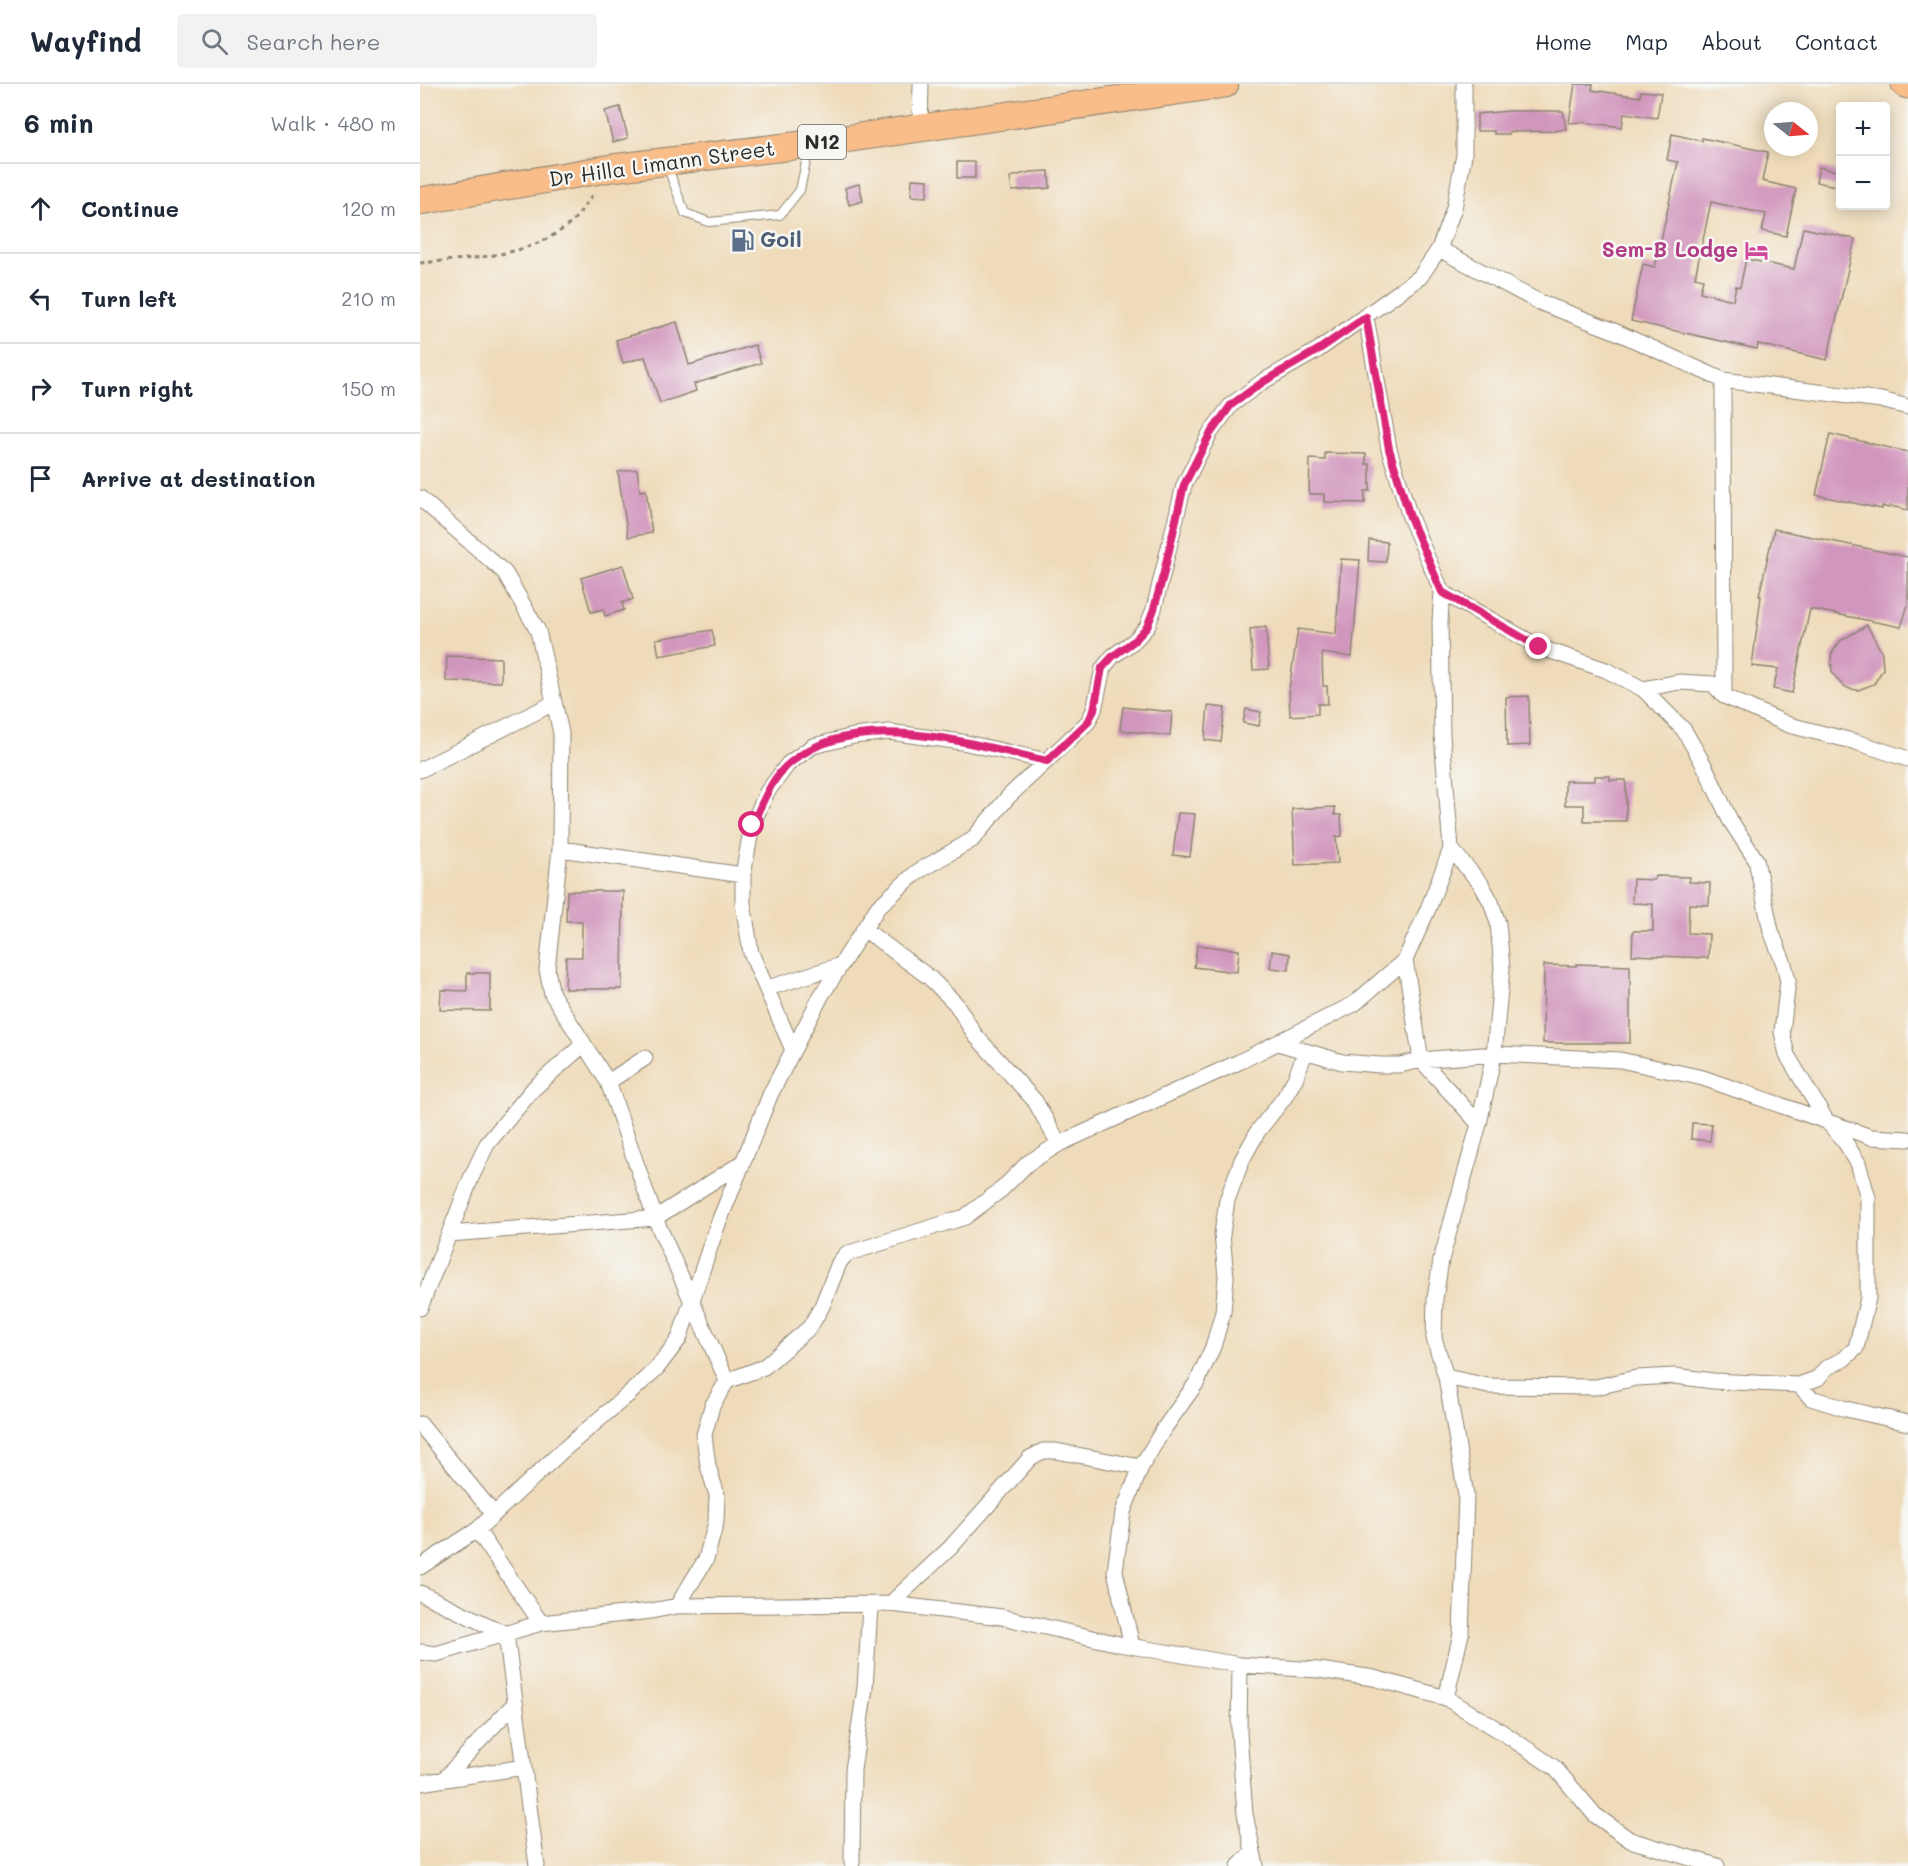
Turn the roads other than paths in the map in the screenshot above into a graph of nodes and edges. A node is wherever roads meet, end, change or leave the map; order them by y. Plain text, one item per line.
1 (921, 84) edge
2 (1225, 84) edge
3 (1464, 84) edge
4 (920, 127) junction
5 (810, 144) junction
6 (666, 162) junction
7 (420, 201) edge
8 (1439, 249) junction
9 (1366, 317) junction
10 (1723, 380) junction
11 (1908, 407) edge
12 (420, 498) edge
13 (1442, 592) junction
14 (1642, 689) junction
15 (1724, 696) junction
16 (554, 703) junction
17 (1908, 759) edge
18 (1047, 761) junction
19 (420, 770) edge
20 (560, 849) junction
21 (1451, 849) junction
22 (742, 875) junction
23 (864, 929) junction
24 (1405, 960) junction
25 (841, 965) junction
26 (768, 988) junction
27 (1278, 1043) junction
28 (584, 1044) junction
29 (793, 1050) junction
30 (1305, 1053) junction
31 (1494, 1054) junction
32 (645, 1058) dead end
33 (1421, 1060) junction
34 (608, 1082) junction
35 (1826, 1120) junction
36 (1479, 1124) junction
37 (1908, 1139) edge
38 (1059, 1144) junction
39 (742, 1163) junction
40 (655, 1218) junction
41 (449, 1234) junction
42 (692, 1300) junction
43 (420, 1308) edge
44 (1446, 1377) junction
45 (727, 1381) junction
46 (1799, 1385) junction
47 (1908, 1423) edge
48 (420, 1424) edge
49 (1141, 1467) junction
50 (493, 1513) junction
51 (477, 1530) junction
52 (420, 1567) edge
53 (420, 1593) edge
54 (890, 1604) junction
55 (677, 1606) junction
56 (870, 1606) junction
57 (541, 1623) junction
58 (506, 1634) junction
59 (1132, 1646) junction
60 (420, 1652) edge
61 (1240, 1665) junction
62 (1446, 1698) junction
63 (515, 1703) junction
64 (524, 1767) junction
65 (444, 1779) junction
66 (420, 1783) edge
67 (1254, 1859) edge
68 (849, 1865) edge
69 (537, 1866) edge
70 (1239, 1866) edge
71 (1717, 1866) edge

1 - 4 street
2 - 4 highway, Dr Hilla Limann Street / N12
3 - 8 street
4 - 5 highway, Dr Hilla Limann Street / N12
5 - 6 highway, Dr Hilla Limann Street / N12
5 - 6 lane
6 - 7 highway, Dr Hilla Limann Street / N12
8 - 9 street
8 - 10 street
9 - 13 street
9 - 18 street
10 - 11 street
10 - 15 street
12 - 16 street
13 - 14 street
13 - 21 street
14 - 15 street
14 - 35 street
15 - 17 street
16 - 19 street
16 - 20 street
18 - 22 street
18 - 23 street
20 - 22 street
20 - 28 street
21 - 24 street
21 - 31 street
22 - 26 street
23 - 25 street
23 - 38 street
24 - 27 street
24 - 33 street
25 - 26 street
25 - 29 street
26 - 29 street
27 - 30 street
27 - 38 street
28 - 34 street
28 - 41 street
29 - 39 street
30 - 33 street
30 - 49 street
31 - 33 street
31 - 35 street
31 - 36 street
32 - 34 street
33 - 36 street
34 - 40 street
35 - 37 street
35 - 46 street
36 - 44 street
38 - 45 street
39 - 40 street
39 - 42 street
40 - 41 street
40 - 42 street
41 - 43 street
42 - 45 street
42 - 50 street
44 - 46 street
44 - 62 street
45 - 55 street
46 - 47 street
48 - 50 street
49 - 54 street
49 - 59 street
50 - 51 street
51 - 52 street
51 - 57 street
53 - 58 street
54 - 56 street
54 - 59 street
55 - 56 street
55 - 57 street
56 - 68 street
57 - 58 street
58 - 60 street
58 - 63 street
59 - 61 street
61 - 62 street
61 - 67 street
62 - 71 street
63 - 64 street
63 - 65 street
64 - 65 street
64 - 69 street
65 - 66 street
67 - 70 street

